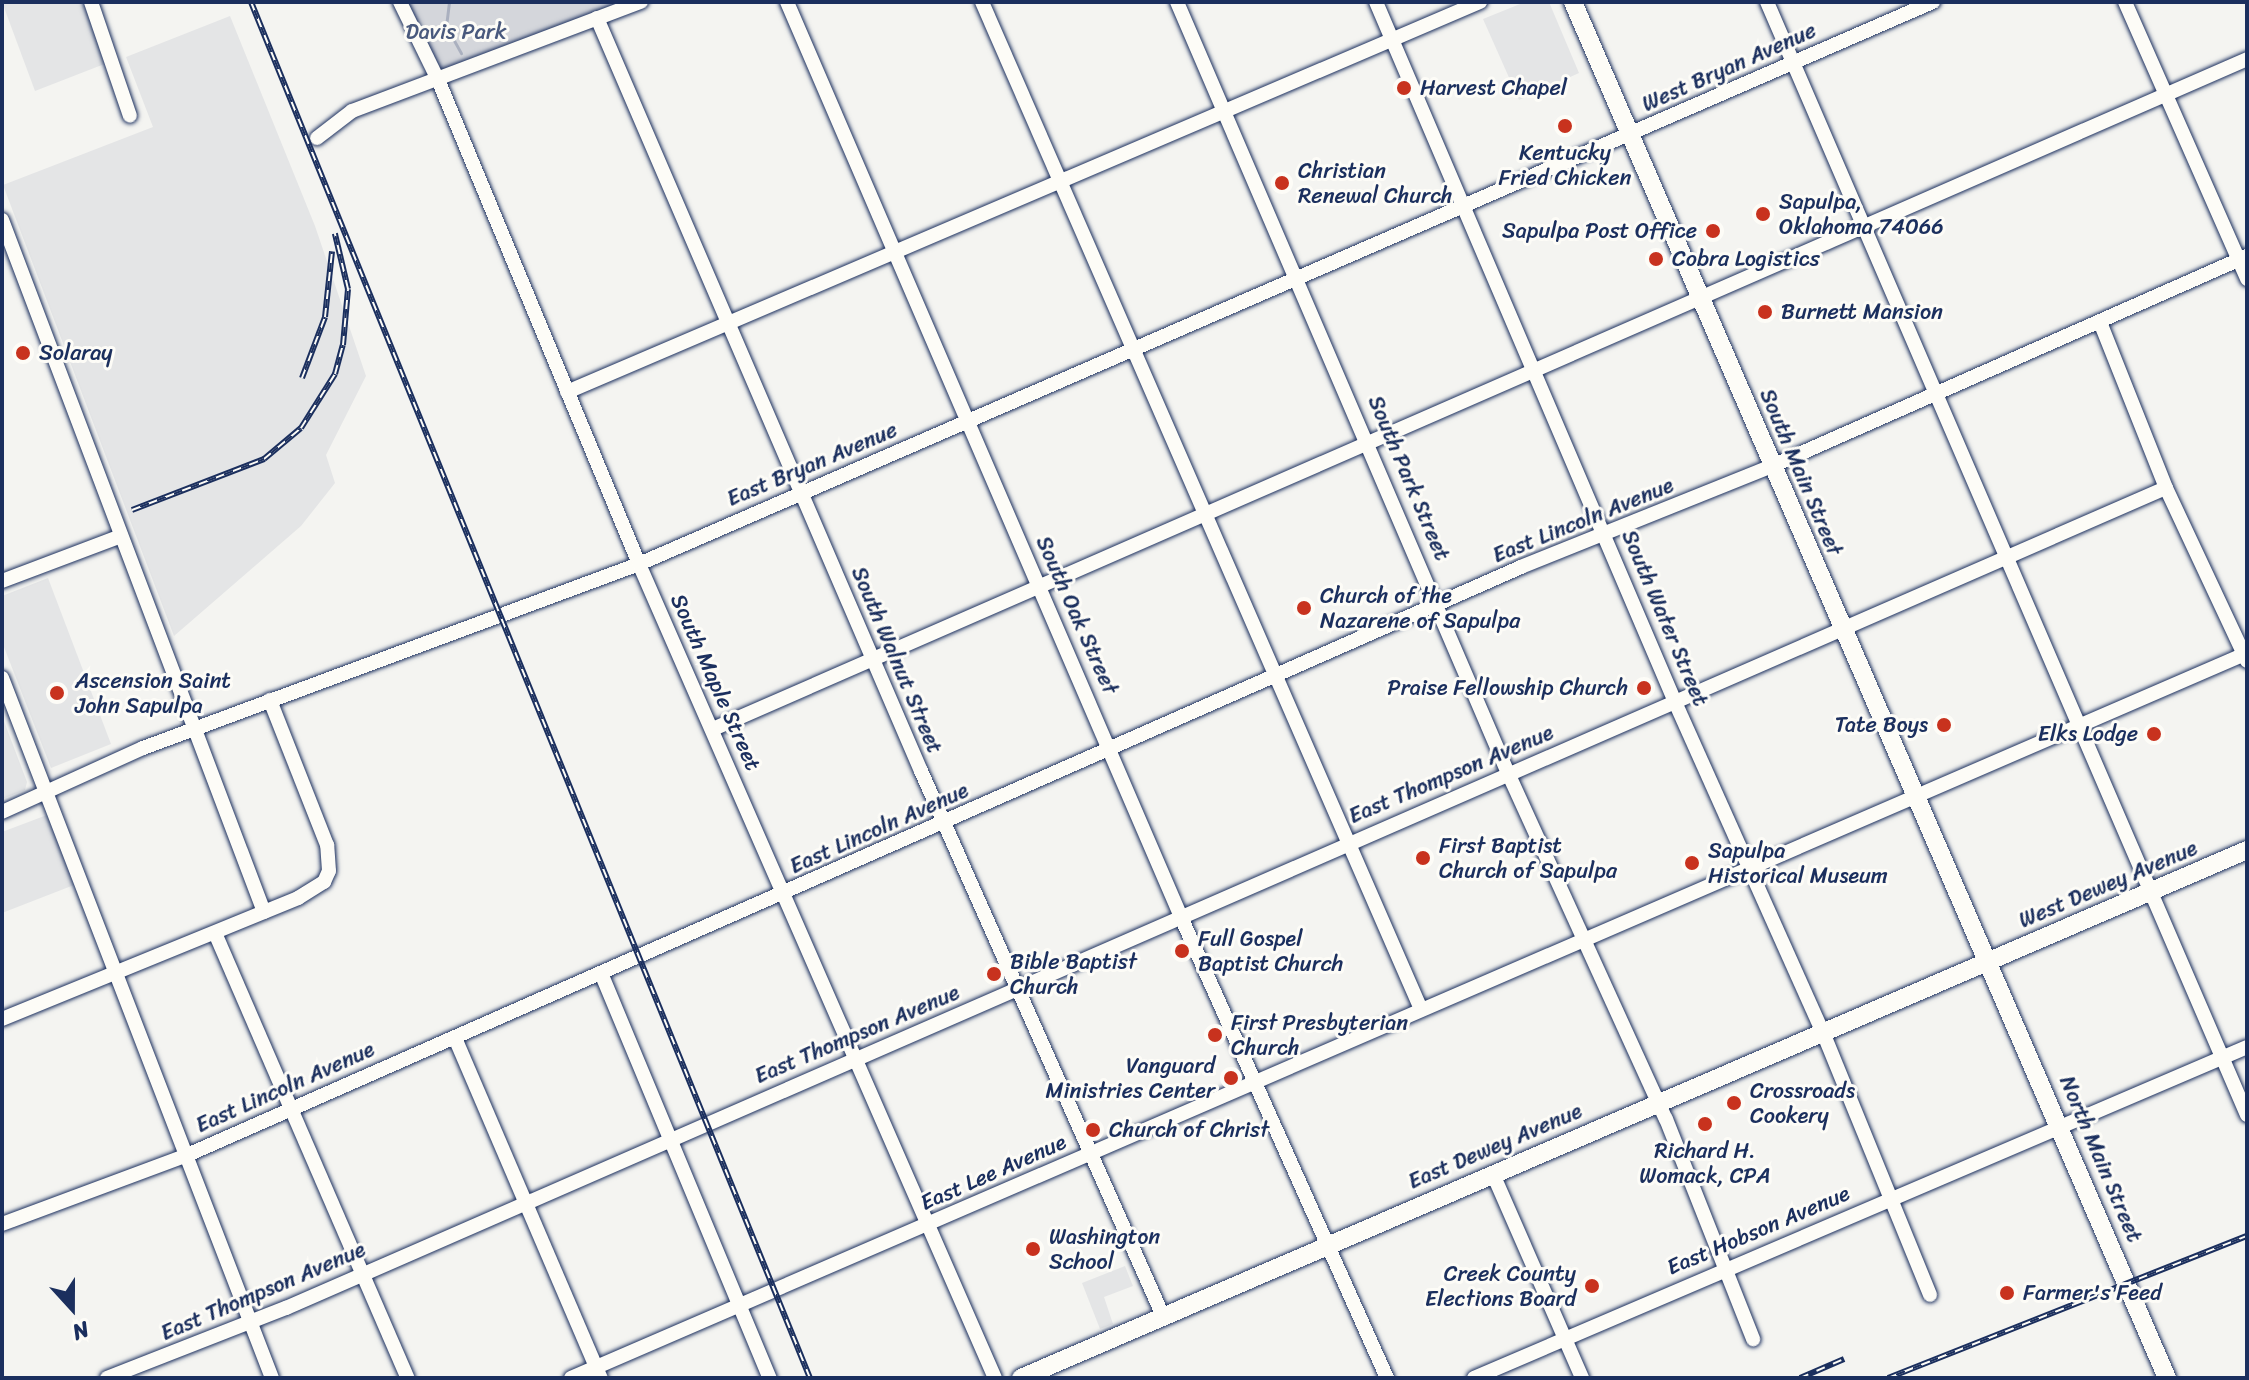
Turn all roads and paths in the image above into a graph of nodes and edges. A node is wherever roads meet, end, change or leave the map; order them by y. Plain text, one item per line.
1 (91, 2) edge
2 (400, 2) edge
3 (641, 2) edge
4 (787, 2) edge
5 (982, 2) edge
6 (1177, 2) edge
7 (1376, 2) edge
8 (1480, 2) edge
9 (1573, 2) edge
10 (1767, 2) edge
11 (1933, 2) edge
12 (2125, 2) edge
13 (597, 18) junction
14 (1392, 40) junction
15 (2247, 59) edge
16 (1792, 64) junction
17 (439, 82) junction
18 (2166, 94) junction
19 (1223, 110) junction
20 (130, 116) dead end
21 (1631, 134) junction
22 (317, 138) dead end
23 (1058, 181) junction
24 (1464, 207) junction
25 (2, 220) edge
26 (1864, 225) junction
27 (894, 253) junction
28 (2242, 258) edge
29 (9, 261) edge
30 (1300, 276) junction
31 (2247, 279) edge
32 (1702, 294) junction
33 (2100, 322) junction
34 (728, 326) junction
35 (1134, 349) junction
36 (1535, 372) junction
37 (567, 392) junction
38 (1936, 394) junction
39 (969, 420) junction
40 (1369, 442) junction
41 (1772, 466) junction
42 (2166, 488) junction
43 (804, 492) junction
44 (1206, 513) junction
45 (121, 536) junction
46 (1607, 536) junction
47 (2006, 558) junction
48 (639, 564) junction
49 (2, 581) edge
50 (1040, 585) junction
51 (1438, 604) junction
52 (1842, 628) junction
53 (2246, 656) edge
54 (872, 657) junction
55 (1274, 676) junction
56 (2, 678) edge
57 (270, 700) junction
58 (1675, 702) junction
59 (2081, 725) junction
60 (195, 728) junction
61 (713, 729) junction
62 (1112, 749) junction
63 (1508, 773) junction
64 (46, 792) junction
65 (1916, 796) junction
66 (2, 812) edge
67 (944, 823) junction
68 (1346, 843) junction
69 (2247, 850) edge
70 (1751, 867) junction
71 (2154, 890) junction
72 (785, 894) junction
73 (264, 912) junction
74 (1181, 917) junction
75 (215, 933) junction
76 (1585, 936) junction
77 (1988, 960) junction
78 (601, 973) junction
79 (116, 974) junction
80 (1020, 988) junction
81 (1421, 1009) junction
82 (2, 1019) edge
83 (1822, 1030) junction
84 (455, 1038) junction
85 (2247, 1047) edge
86 (2224, 1056) junction
87 (854, 1059) junction
88 (1257, 1080) junction
89 (1658, 1102) junction
90 (290, 1108) junction
91 (2247, 1115) edge
92 (2060, 1126) junction
93 (670, 1138) junction
94 (1090, 1153) junction
95 (185, 1156) junction
96 (1493, 1174) junction
97 (1891, 1197) junction
98 (526, 1202) junction
99 (2, 1224) edge
100 (928, 1225) junction
101 (1329, 1245) junction
102 (1724, 1269) junction
103 (362, 1273) junction
104 (1930, 1295) dead end
105 (740, 1304) junction
106 (1163, 1316) junction
107 (251, 1322) junction
108 (1564, 1337) junction
109 (1753, 1339) dead end
110 (598, 1373) edge
111 (107, 1378) edge
112 (272, 1378) edge
113 (408, 1378) edge
114 (571, 1378) edge
115 (770, 1378) edge
116 (995, 1378) edge
117 (1021, 1378) edge
118 (1387, 1378) edge
119 (1474, 1378) edge
120 (1582, 1378) edge
121 (2167, 1378) edge

1 - 20 street
2 - 17 street, South Maple Street
3 - 13 street
4 - 27 street, South Oak Street
5 - 23 street
6 - 19 street, South Park Street
7 - 14 street, South Water Street
8 - 14 street
9 - 21 main road, South Main Street
10 - 16 street
11 - 16 street, West Bryan Avenue
12 - 18 street
13 - 17 street
13 - 34 street, South Walnut Street
14 - 19 street
14 - 24 street, South Water Street
15 - 18 street
16 - 21 street, West Bryan Avenue
16 - 26 street
17 - 22 street
17 - 37 street, South Maple Street
18 - 26 street
18 - 28 street
19 - 23 street
19 - 30 street, South Park Street
21 - 24 street, East Bryan Avenue
21 - 32 main road, South Main Street
23 - 27 street
23 - 35 street
24 - 30 street, East Bryan Avenue
24 - 36 street, South Water Street
25 - 29 street
26 - 32 street
26 - 38 street
27 - 34 street
27 - 39 street, South Oak Street
28 - 31 street
28 - 33 street, East Lincoln Avenue
29 - 45 street
30 - 35 street, East Bryan Avenue
30 - 40 street, South Park Street
32 - 36 street
32 - 41 main road, South Main Street
33 - 38 street, East Lincoln Avenue
33 - 42 street
34 - 37 street
34 - 43 street, South Walnut Street
35 - 39 street, East Bryan Avenue
35 - 44 street
36 - 40 street
36 - 46 street, South Water Street
37 - 48 street, South Maple Street
38 - 41 street, East Lincoln Avenue
38 - 47 street
39 - 43 street, East Bryan Avenue
39 - 50 street, South Oak Street
40 - 44 street
40 - 51 street, South Park Street
41 - 46 street, East Lincoln Avenue
41 - 52 main road, South Main Street
42 - 47 street, East Thompson Avenue
42 - 53 street
43 - 48 street, East Bryan Avenue
43 - 54 street, South Walnut Street
44 - 50 street
44 - 55 street
45 - 49 street
45 - 60 street
46 - 51 street, East Lincoln Avenue
46 - 58 street, South Water Street
47 - 52 street, East Thompson Avenue
47 - 59 street
48 - 57 street, East Bryan Avenue
48 - 61 street, South Maple Street
50 - 54 street
50 - 62 street, South Oak Street
51 - 55 street, East Lincoln Avenue
51 - 63 street, South Park Street
52 - 58 street, East Thompson Avenue
52 - 65 main road, South Main Street
53 - 59 street, East Lee Avenue
54 - 61 street
54 - 67 street, South Walnut Street
55 - 62 street, East Lincoln Avenue
55 - 68 street
56 - 64 street
57 - 60 street, East Bryan Avenue
57 - 73 street
58 - 63 street, East Thompson Avenue
58 - 70 street, South Water Street
59 - 65 street, East Lee Avenue
59 - 71 street
60 - 64 street, East Bryan Avenue
60 - 73 street
61 - 72 street, South Maple Street
62 - 67 street, East Lincoln Avenue
62 - 74 street, South Oak Street
63 - 68 street, East Thompson Avenue
63 - 76 street, South Park Street
64 - 66 street, East Bryan Avenue
64 - 79 street
65 - 70 street, East Lee Avenue
65 - 77 main road, South Main Street
67 - 72 street, East Lincoln Avenue
67 - 80 street, South Walnut Street
68 - 74 street, East Thompson Avenue
68 - 81 street
69 - 71 main road, West Dewey Avenue
70 - 76 street, East Lee Avenue
70 - 83 street, South Water Street
71 - 77 main road, West Dewey Avenue
71 - 86 street
72 - 78 street, East Lincoln Avenue
72 - 87 street, South Maple Street
73 - 75 street
74 - 80 street, East Thompson Avenue
74 - 88 street, South Oak Street
75 - 79 street
75 - 90 street
76 - 81 street, East Lee Avenue
76 - 89 street, South Park Street
77 - 83 main road, East Dewey Avenue
77 - 92 main road, North Main Street
78 - 84 street, East Lincoln Avenue
78 - 93 street
79 - 82 street
79 - 95 street
80 - 87 street, East Thompson Avenue
80 - 94 street, South Walnut Street
81 - 88 street, East Lee Avenue
83 - 89 main road, East Dewey Avenue
83 - 97 street, South Water Street
84 - 90 street, East Lincoln Avenue
84 - 98 street
85 - 86 street, East Hobson Avenue
86 - 91 street
86 - 92 street, East Hobson Avenue
87 - 93 street, East Thompson Avenue
87 - 100 street, South Maple Street
88 - 94 street, East Lee Avenue
88 - 101 street, South Oak Street
89 - 96 main road, East Dewey Avenue
89 - 102 street, South Park Street
90 - 95 street, East Lincoln Avenue
90 - 103 street
92 - 97 street, East Hobson Avenue
92 - 121 main road, North Main Street
93 - 98 street, East Thompson Avenue
93 - 105 street
94 - 100 street, East Lee Avenue
94 - 106 street, South Walnut Street
95 - 99 street, East Lincoln Avenue
95 - 107 street
96 - 101 main road, East Dewey Avenue
96 - 108 street
97 - 102 street, East Hobson Avenue
97 - 104 street, South Water Street
98 - 103 street, East Thompson Avenue
98 - 110 street
100 - 105 street, East Lee Avenue
100 - 116 street, South Maple Street
101 - 106 main road, East Dewey Avenue
101 - 118 street, South Oak Street
102 - 108 street, East Hobson Avenue
102 - 109 street, South Park Street
103 - 107 street, East Thompson Avenue
103 - 113 street
105 - 110 street, East Lee Avenue
105 - 115 street
106 - 117 main road, East Dewey Avenue
107 - 111 street, East Thompson Avenue
107 - 112 street
108 - 119 street, East Hobson Avenue
108 - 120 street
110 - 114 street, East Lee Avenue

